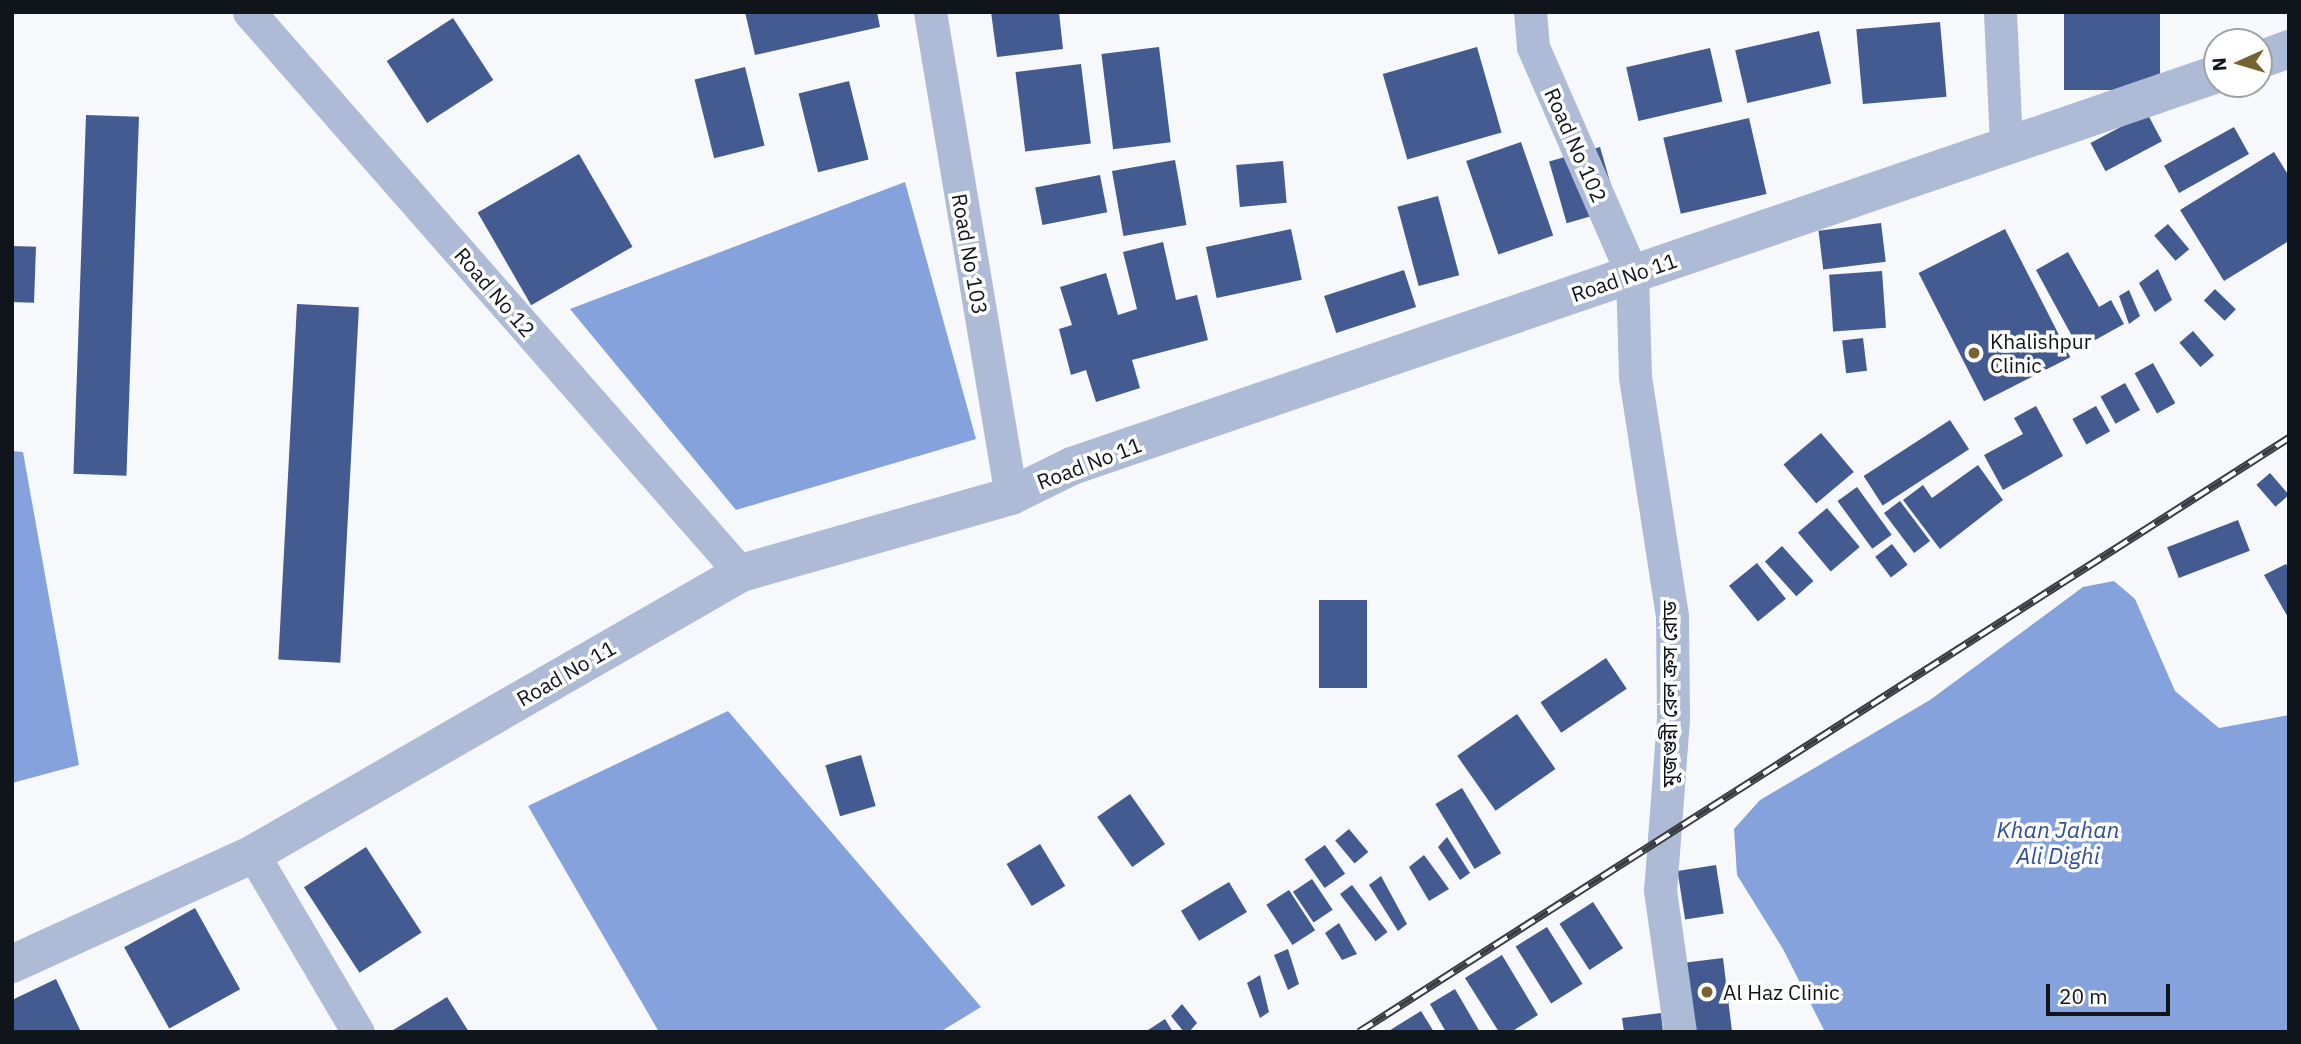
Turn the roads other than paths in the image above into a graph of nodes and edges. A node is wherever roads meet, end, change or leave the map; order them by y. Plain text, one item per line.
1 (249, 12) edge
2 (930, 12) edge
3 (1530, 12) edge
4 (2000, 12) edge
5 (2203, 79) edge
6 (2006, 145) junction
7 (1632, 274) junction
8 (1011, 496) junction
9 (741, 573) junction
10 (253, 854) junction
11 (12, 964) edge
12 (358, 1032) edge
13 (1680, 1032) edge

1 - 9 street, Road No 12
2 - 8 street, Road No 103
3 - 7 street, Road No 102
4 - 6 street
5 - 6 street, Road No 11
6 - 7 street, Road No 11
7 - 8 street, Road No 11
7 - 13 street, মুজগুন্নী রেল ক্রস রোড
8 - 9 street, Road No 11
9 - 10 street, Road No 11
10 - 11 street, Road No 11
10 - 12 street

